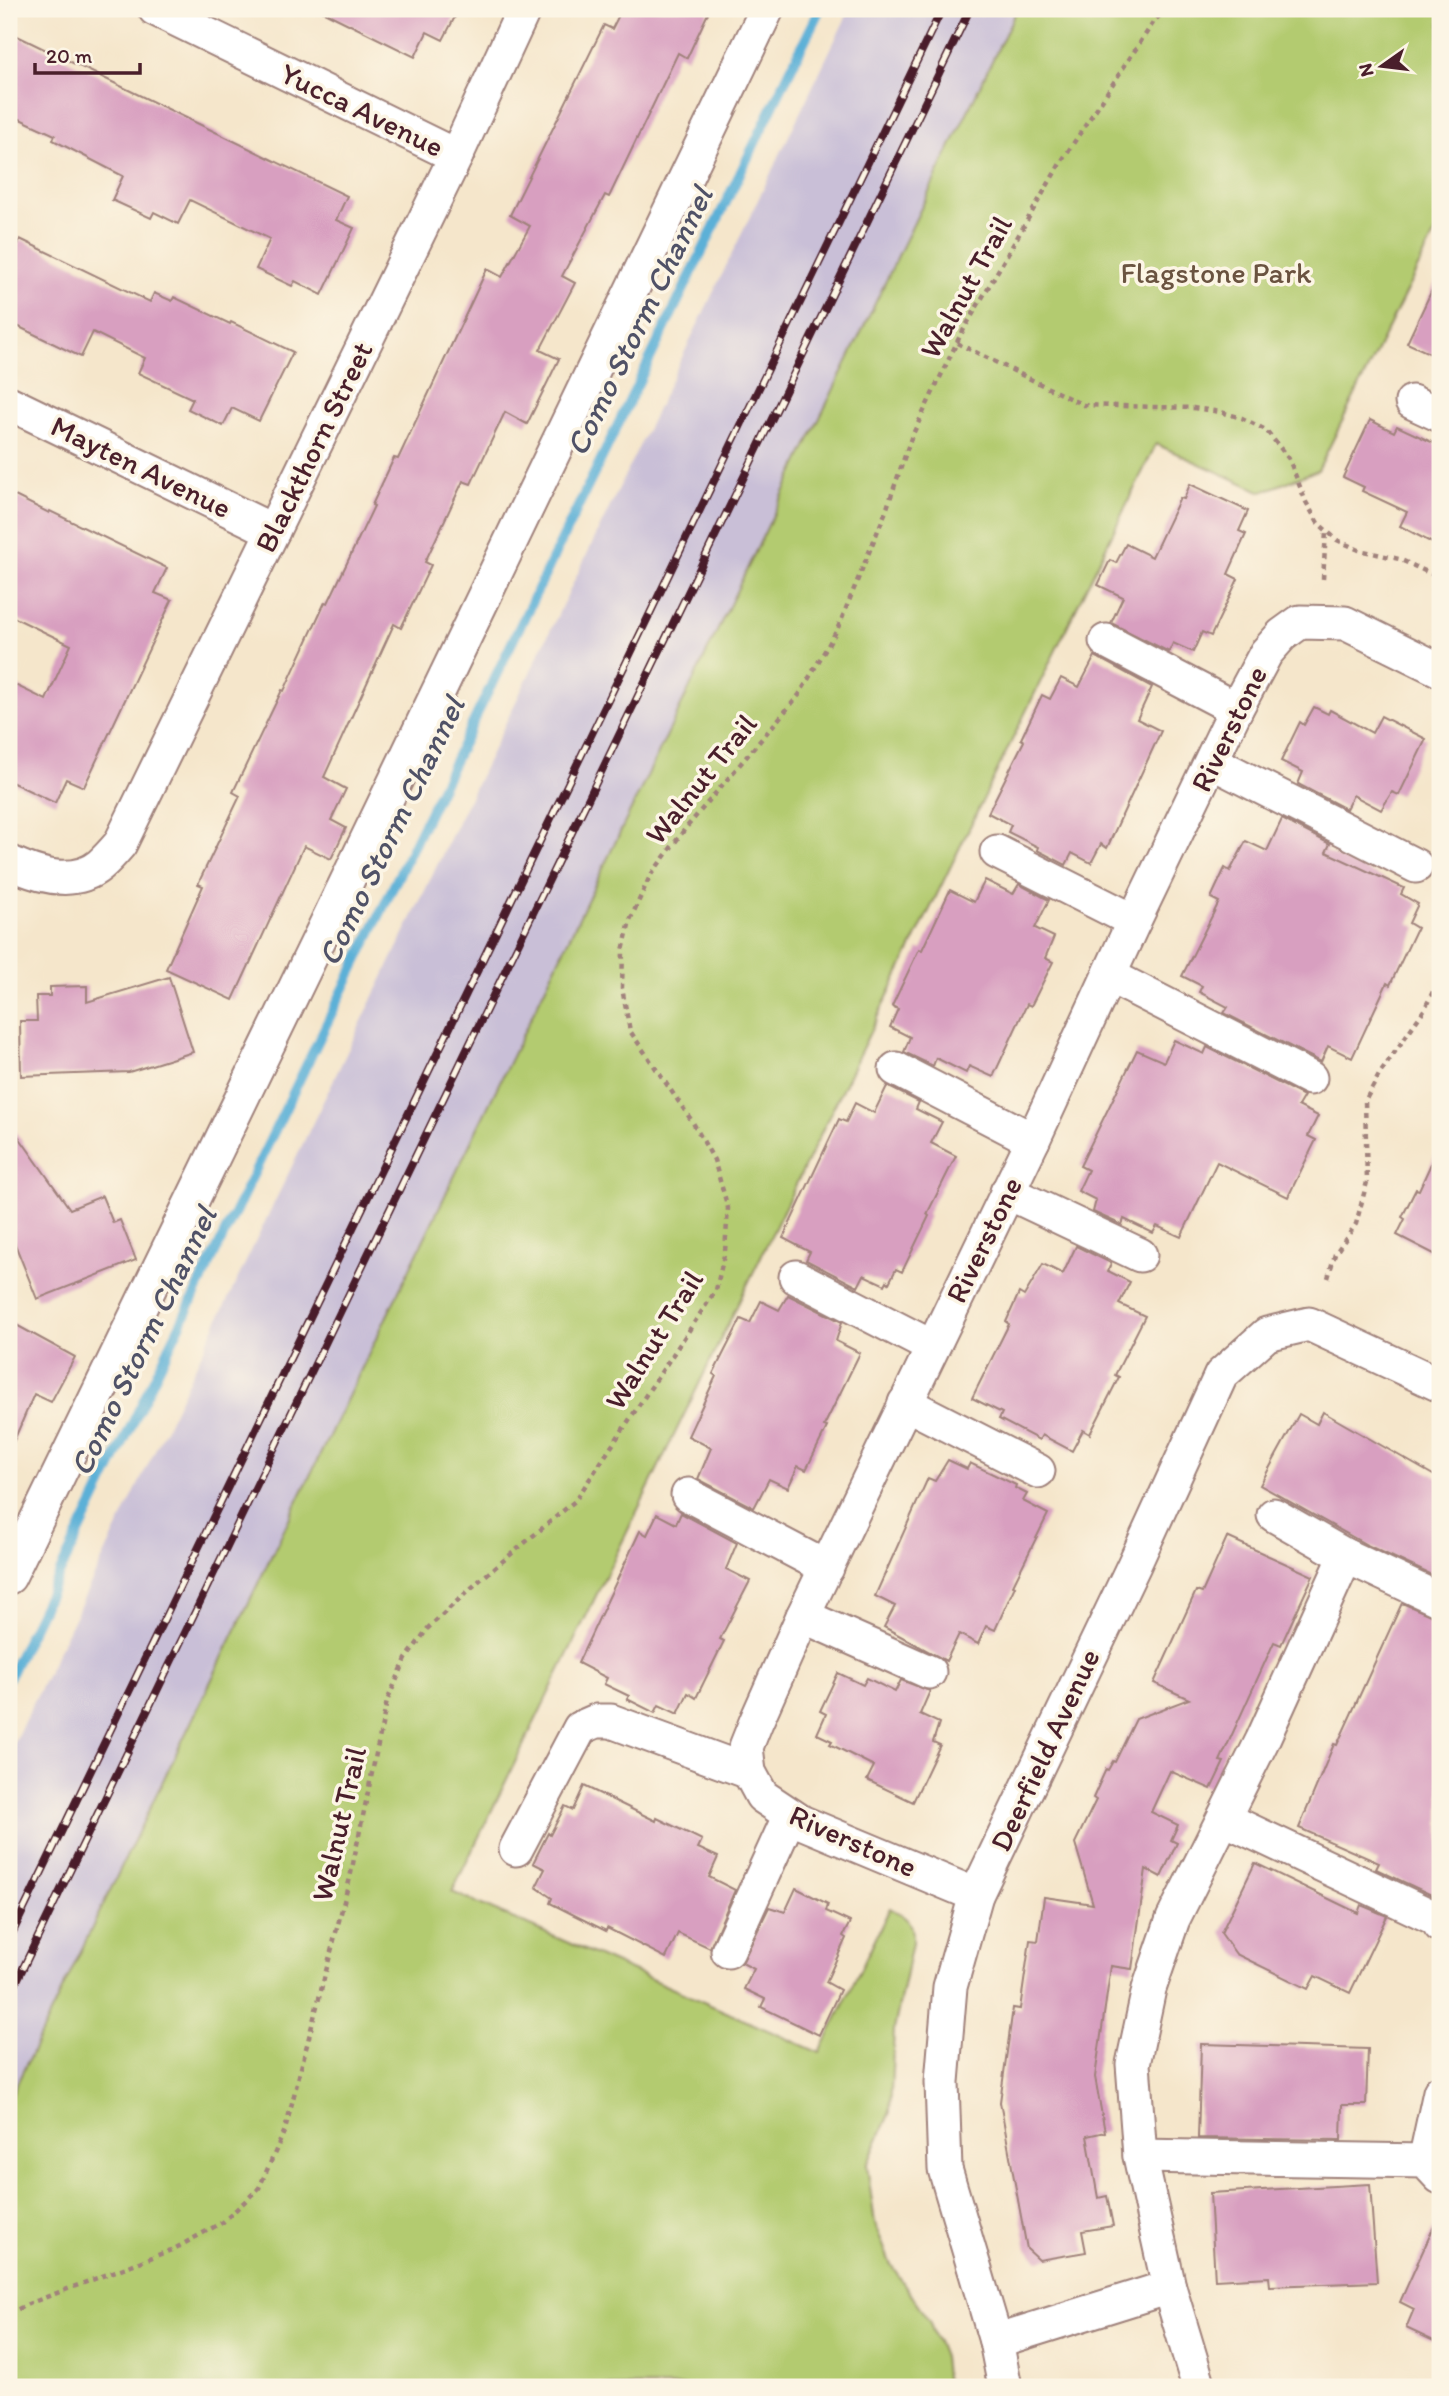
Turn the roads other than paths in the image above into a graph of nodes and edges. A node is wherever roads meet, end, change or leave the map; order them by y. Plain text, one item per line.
1 (155, 9) edge
2 (524, 9) edge
3 (767, 9) edge
4 (456, 156) junction
5 (9, 402) edge
6 (273, 531) junction
7 (1106, 641) dead end
8 (1440, 670) edge
9 (1237, 709) junction
10 (1212, 762) junction
11 (997, 852) dead end
12 (9, 862) edge
13 (1416, 866) dead end
14 (1134, 921) junction
15 (1110, 976) junction
16 (896, 1069) dead end
17 (1310, 1078) dead end
18 (1033, 1140) junction
19 (1007, 1192) junction
20 (1140, 1255) dead end
21 (796, 1277) dead end
22 (932, 1347) junction
23 (1440, 1385) edge
24 (905, 1403) junction
25 (1038, 1471) dead end
26 (688, 1495) dead end
27 (1274, 1515) dead end
28 (1346, 1556) junction
29 (827, 1568) junction
30 (9, 1577) edge
31 (1440, 1600) edge
32 (803, 1616) junction
33 (929, 1672) dead end
34 (749, 1772) junction
35 (790, 1815) junction
36 (1224, 1819) junction
37 (516, 1849) dead end
38 (976, 1895) junction
39 (1440, 1924) edge
40 (728, 1951) dead end
41 (1440, 2092) edge
42 (1139, 2157) junction
43 (1432, 2169) edge
44 (1169, 2287) junction
45 (996, 2340) junction
46 (1005, 2387) edge
47 (1199, 2387) edge

1 - 4 street, Yucca Avenue
2 - 4 street, Blackthorn Street
3 - 30 street
4 - 6 street, Blackthorn Street
5 - 6 street, Mayten Avenue
6 - 12 street, Blackthorn Street
7 - 9 street
8 - 9 street, Riverstone
9 - 10 street, Riverstone
10 - 13 street
10 - 14 street, Riverstone
11 - 14 street
14 - 15 street, Riverstone
15 - 17 street
15 - 18 street, Riverstone
16 - 18 street
18 - 19 street, Riverstone
19 - 20 street
19 - 22 street, Riverstone
21 - 22 street
22 - 24 street, Riverstone
23 - 38 street, Deerfield Avenue
24 - 25 street
24 - 29 street, Riverstone
26 - 29 street
27 - 28 street
28 - 31 street
28 - 36 street
29 - 32 street, Riverstone
32 - 33 street
32 - 34 street, Riverstone
34 - 35 street, Riverstone
34 - 37 street
35 - 38 street, Riverstone
35 - 40 street
36 - 39 street
36 - 42 street
38 - 45 street, Deerfield Avenue
41 - 43 street
42 - 43 street
42 - 44 street
44 - 45 street
44 - 47 street
45 - 46 street, Deerfield Avenue

